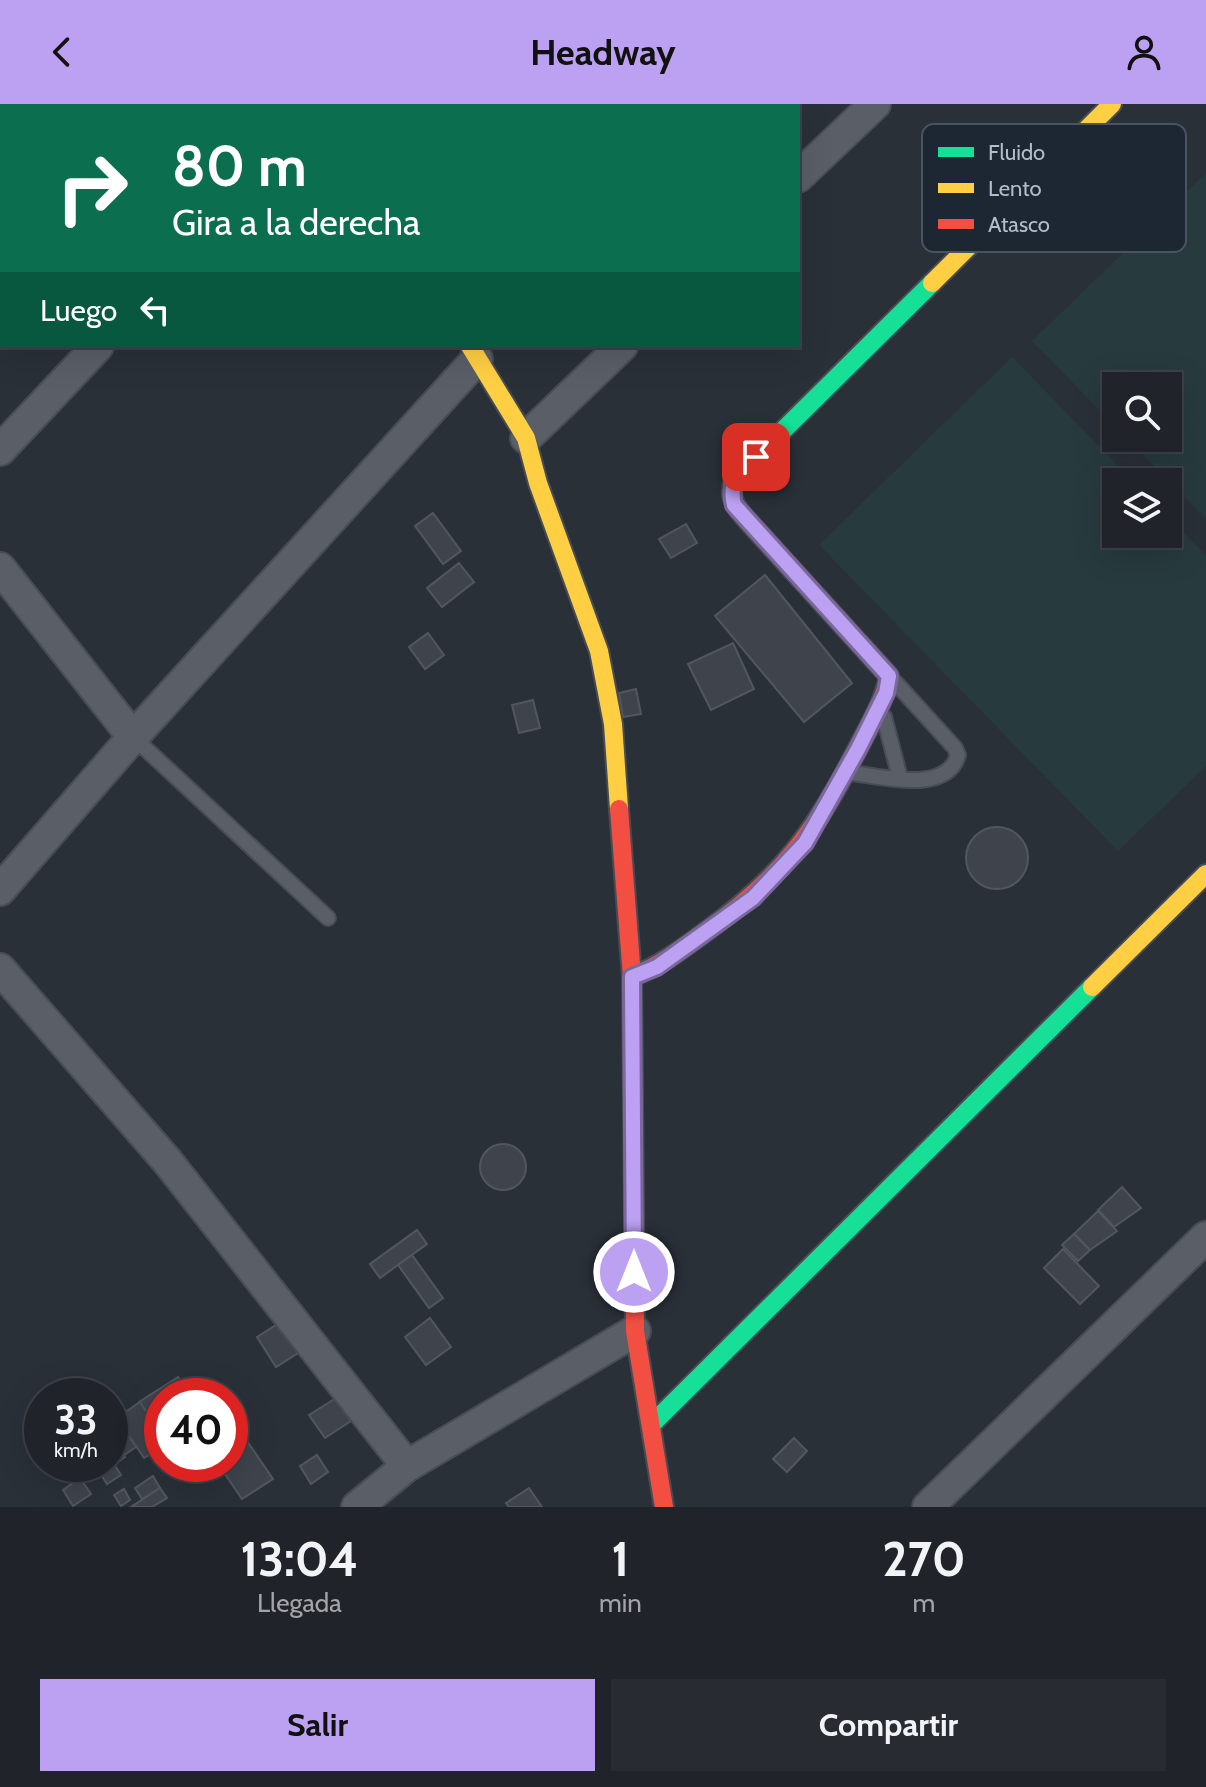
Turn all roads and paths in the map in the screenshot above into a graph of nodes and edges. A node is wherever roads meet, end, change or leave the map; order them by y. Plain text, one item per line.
1 (875, 104) edge
2 (1112, 104) edge
3 (1092, 124) edge
4 (800, 175) edge
5 (963, 252) edge
6 (96, 348) edge
7 (620, 348) edge
8 (473, 352) edge
9 (526, 438) junction
10 (0, 450) edge
11 (0, 568) edge
12 (889, 676) junction
13 (881, 703) junction
14 (133, 737) junction
15 (846, 772) junction
16 (900, 778) junction
17 (1206, 874) edge
18 (0, 890) edge
19 (328, 918) dead end
20 (0, 969) edge
21 (632, 977) junction
22 (1206, 1237) edge
23 (635, 1331) junction
24 (652, 1424) junction
25 (407, 1466) junction
26 (357, 1507) edge
27 (664, 1507) edge
28 (928, 1507) edge

1 - 4 street
2 - 3 street
5 - 12 street
6 - 10 street
7 - 9 street
8 - 9 street
8 - 14 street
9 - 21 street
11 - 14 street
12 - 13 street
12 - 16 lane
13 - 15 street
13 - 16 lane
14 - 18 street
14 - 19 lane
15 - 16 lane
15 - 21 street
17 - 24 street
20 - 25 street
21 - 23 street
22 - 28 street
23 - 24 street
23 - 25 street
24 - 27 street
25 - 26 street

